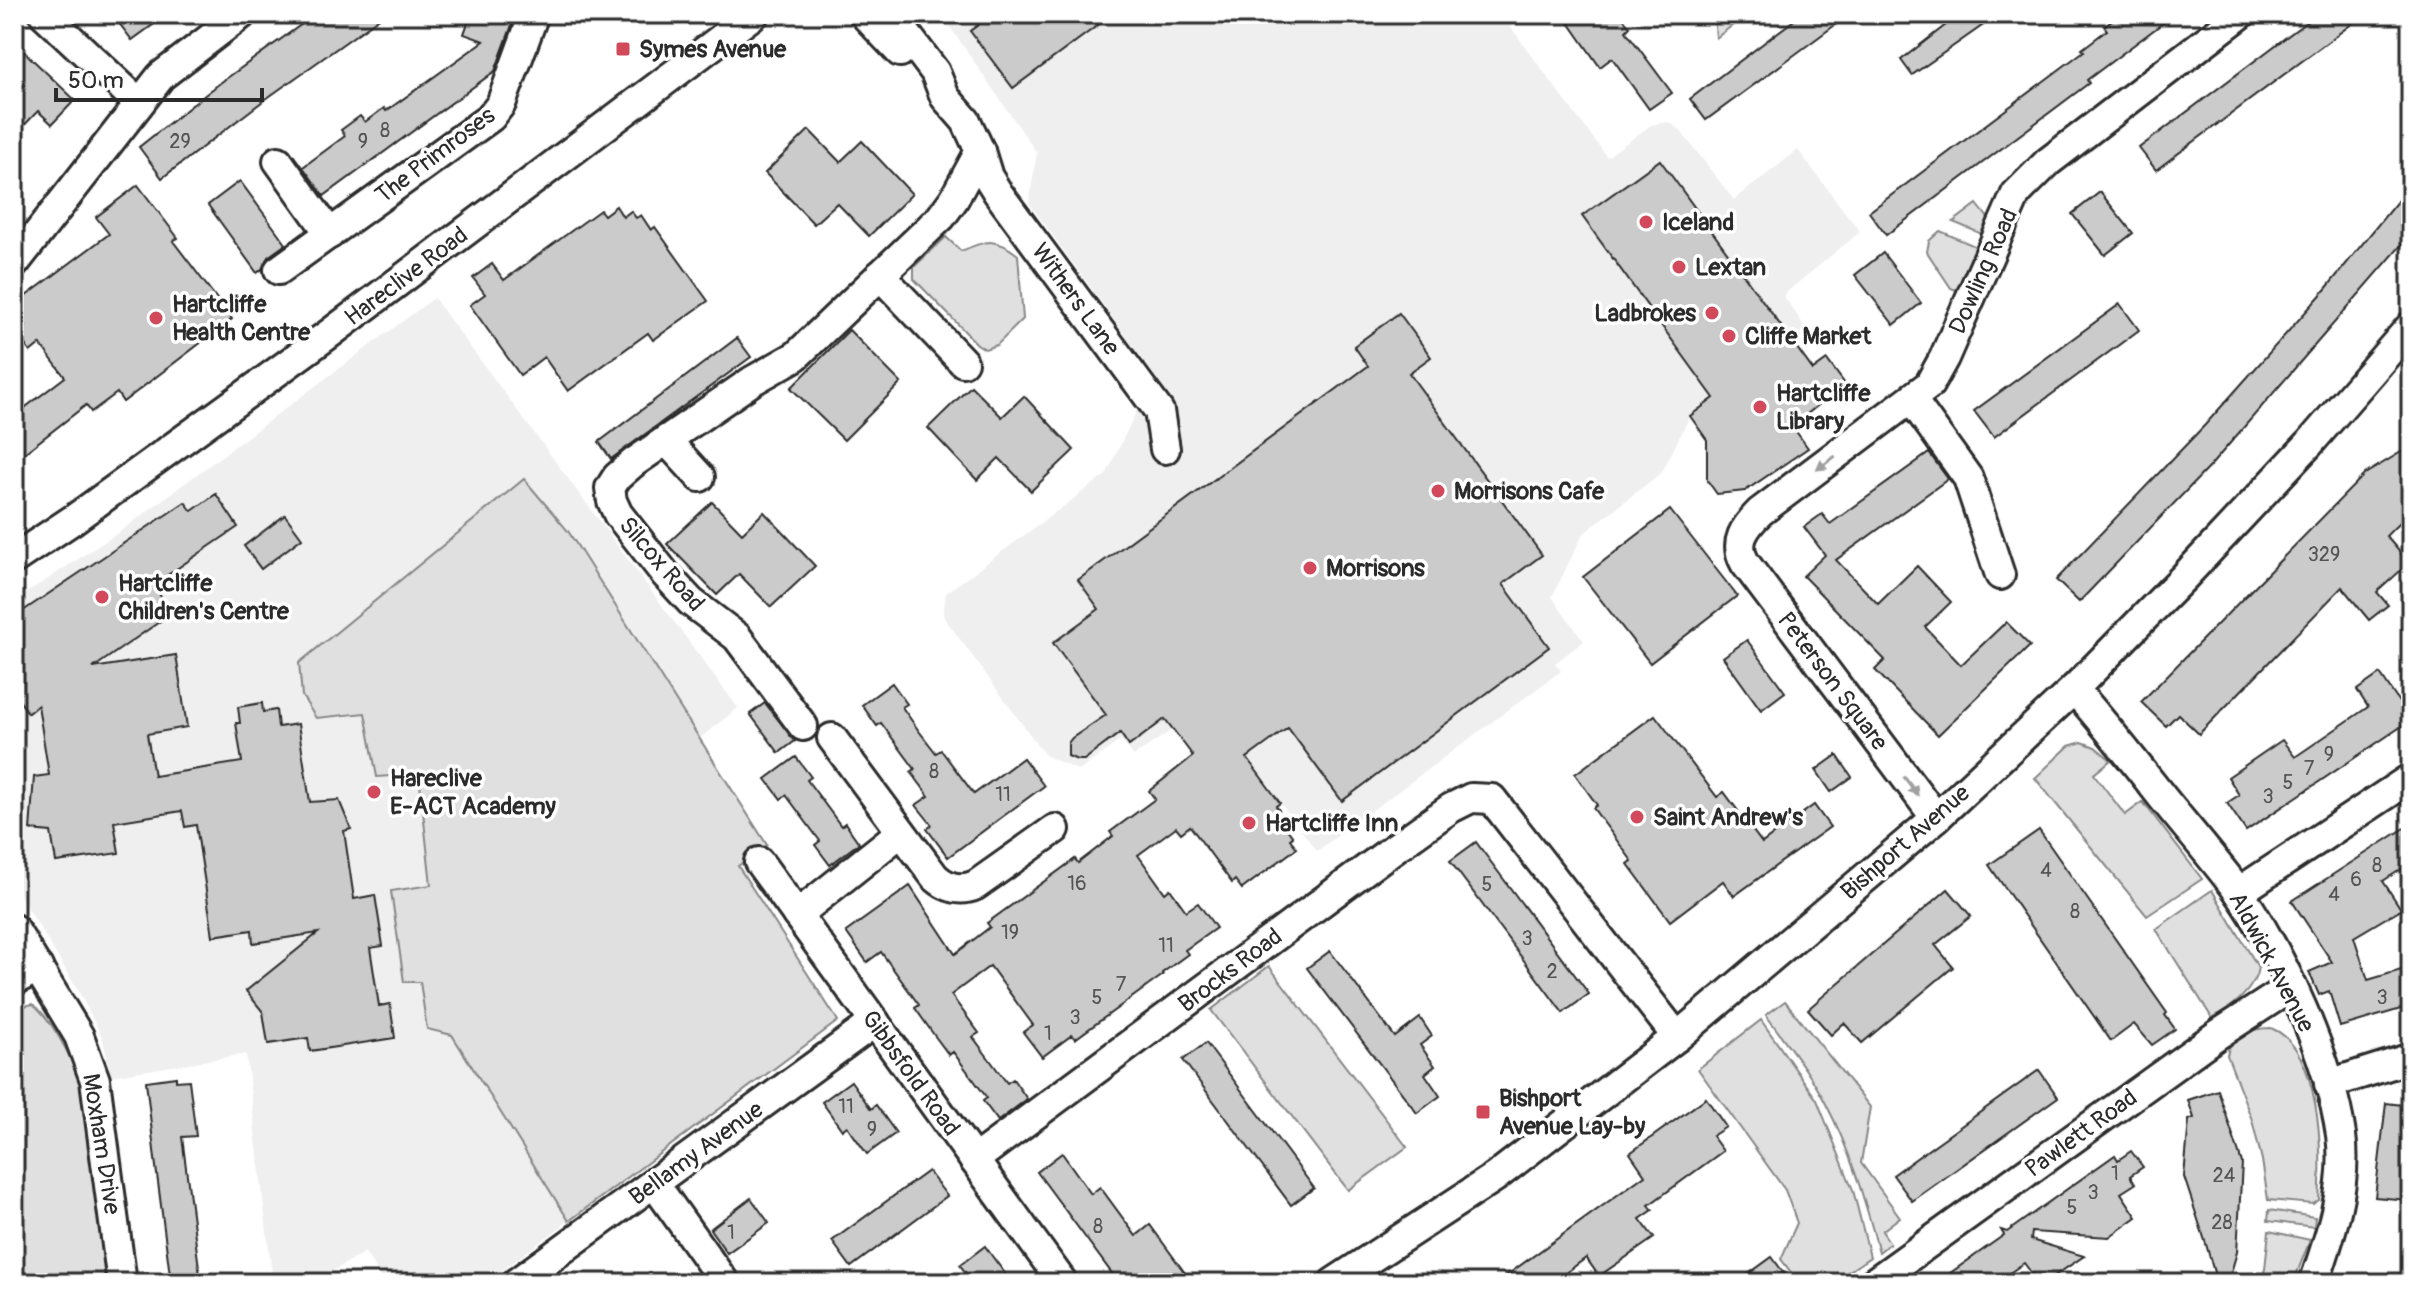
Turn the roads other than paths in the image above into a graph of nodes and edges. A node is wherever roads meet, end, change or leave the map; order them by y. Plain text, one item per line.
1 (44, 14) edge
2 (242, 14) edge
3 (534, 14) edge
4 (754, 14) edge
5 (864, 14) edge
6 (891, 14) edge
7 (917, 14) edge
8 (2241, 14) edge
9 (945, 97) junction
10 (139, 103) junction
11 (966, 121) junction
12 (980, 151) junction
13 (278, 161) dead end
14 (330, 234) junction
15 (14, 264) edge
16 (279, 270) dead end
17 (880, 275) junction
18 (2411, 326) edge
19 (963, 362) dead end
20 (1912, 400) junction
21 (666, 440) junction
22 (1165, 449) dead end
23 (700, 477) dead end
24 (1740, 541) joint
25 (14, 559) edge
26 (2000, 575) dead end
27 (2074, 689) junction
28 (803, 726) dead end
29 (832, 738) dead end
30 (2411, 778) edge
31 (1936, 818) junction
32 (1055, 829) dead end
33 (901, 832) junction
34 (759, 862) dead end
35 (2239, 892) junction
36 (797, 915) junction
37 (14, 929) edge
38 (26, 974) edge
39 (2291, 987) junction
40 (875, 1022) junction
41 (1677, 1037) junction
42 (2411, 1058) edge
43 (2329, 1084) junction
44 (974, 1160) junction
45 (654, 1183) junction
46 (122, 1283) edge
47 (516, 1283) edge
48 (725, 1283) edge
49 (1063, 1283) edge
50 (1333, 1283) edge
51 (1873, 1283) edge
52 (2314, 1283) edge

1 - 10 street
2 - 10 street
3 - 14 street, The Primroses
4 - 25 street, Hareclive Road
5 - 9 street
6 - 9 street
7 - 11 street
8 - 20 street, Dowling Road
9 - 11 street
10 - 15 street
11 - 12 street
12 - 17 street, Silcox Road
12 - 22 street, Withers Lane
13 - 14 street
14 - 16 street, The Primroses
17 - 19 street
17 - 21 street, Silcox Road
18 - 27 street, Bishport Avenue
20 -> 24 street, Dowling Road
20 - 26 street
21 - 23 street
21 - 28 street, Silcox Road
24 -> 31 street, Peterson Square
27 - 31 street, Bishport Avenue
27 - 35 street, Aldwick Avenue
29 - 33 street
30 - 35 street
31 - 41 street, Bishport Avenue
32 - 33 street
33 - 36 street
34 - 36 street, Gibbsfold Road
35 - 39 street, Aldwick Avenue
36 - 40 street, Gibbsfold Road
37 - 38 street, Moxham Drive
38 - 46 street, Moxham Drive
39 - 43 street, Aldwick Avenue
39 - 51 street, Pawlett Road
40 - 44 street, Gibbsfold Road
40 - 45 street, Bellamy Avenue
41 - 44 street, Brocks Road
41 - 50 street, Bishport Avenue
42 - 43 street
43 - 52 street, Aldwick Avenue
44 - 49 street, Gibbsfold Road
45 - 47 street, Bellamy Avenue
45 - 48 street

